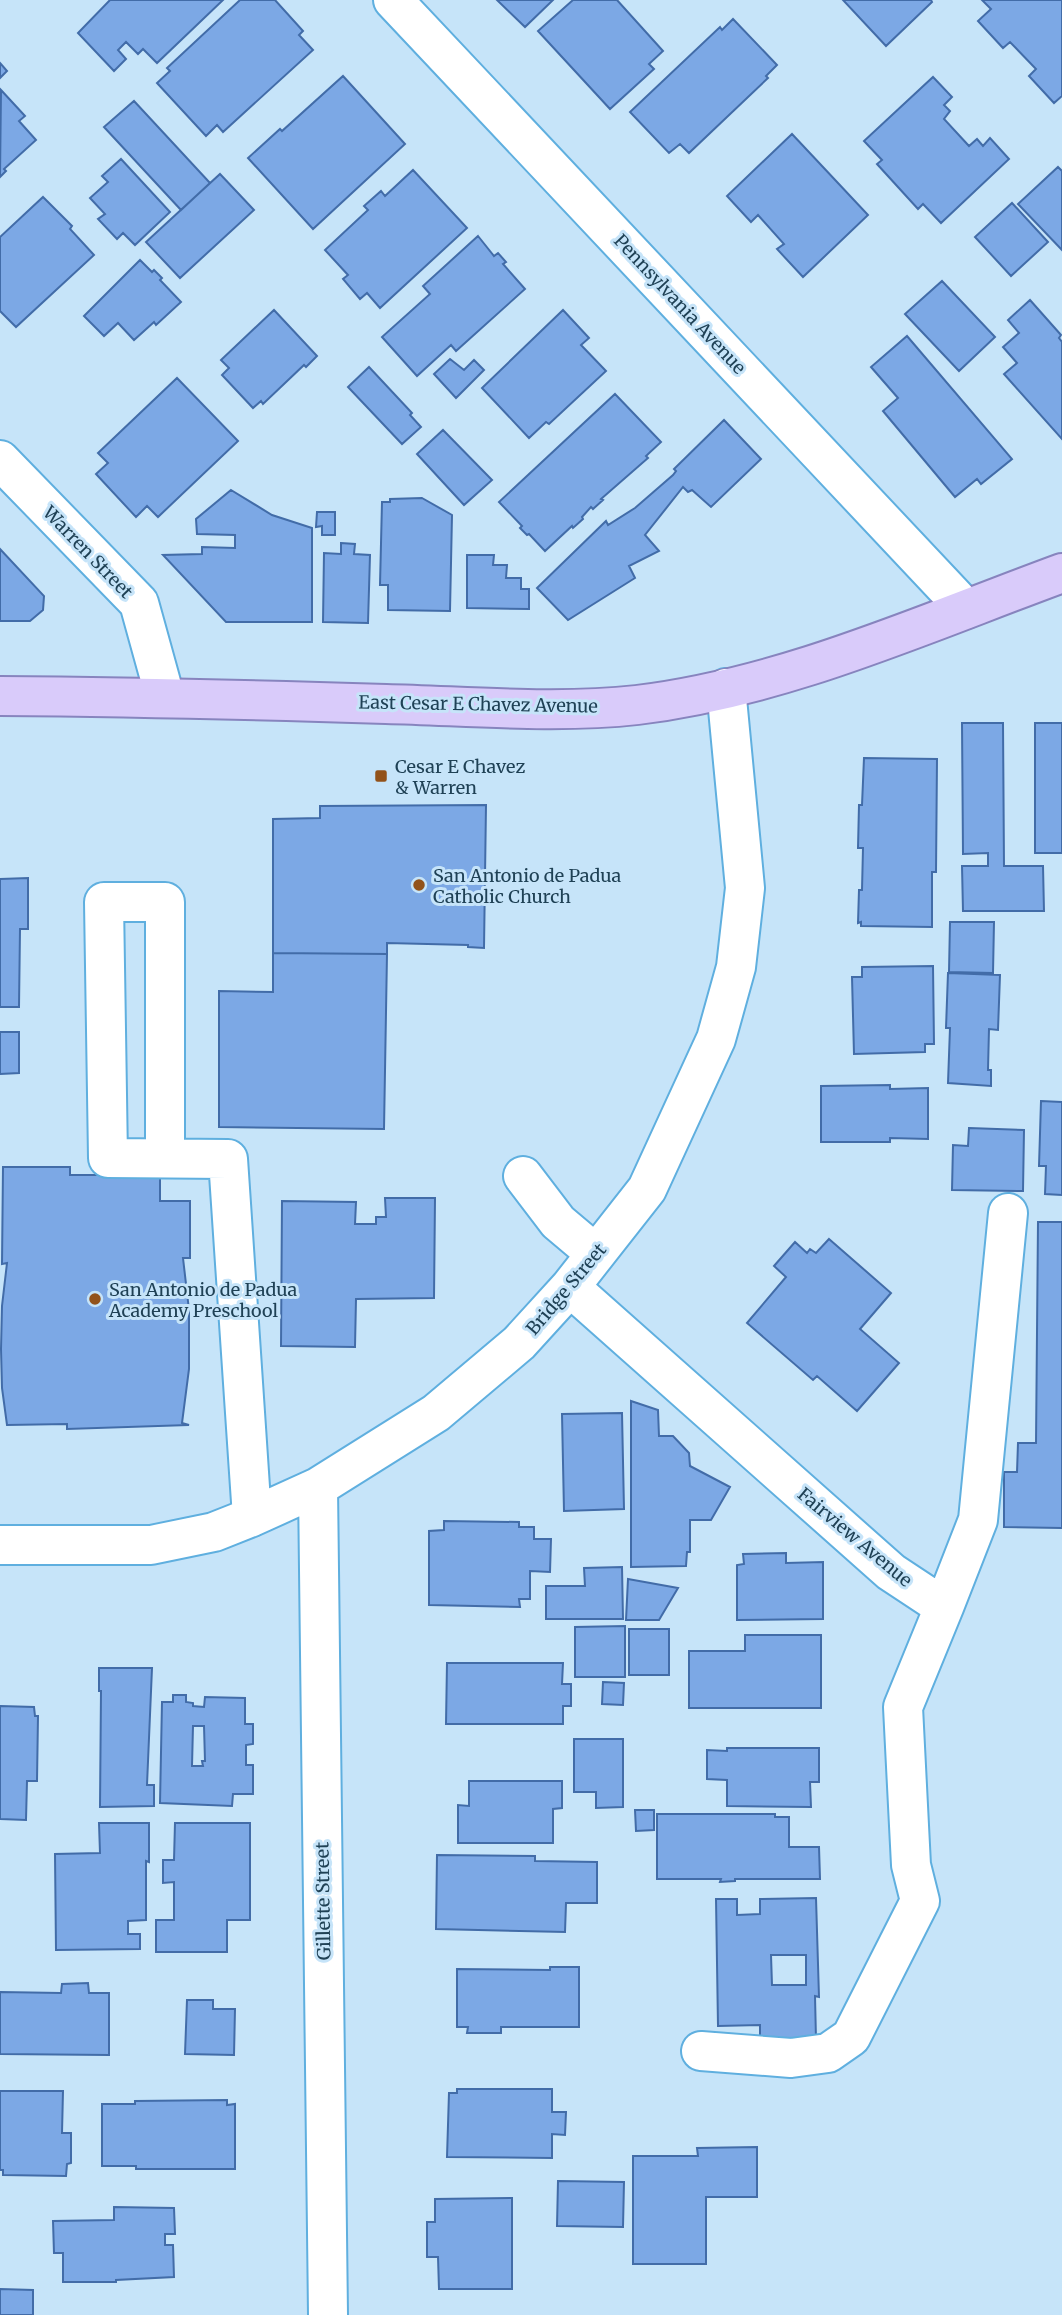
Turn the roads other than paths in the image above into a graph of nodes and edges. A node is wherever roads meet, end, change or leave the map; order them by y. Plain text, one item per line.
1 (393, 0) edge
2 (0, 460) edge
3 (1062, 573) edge
4 (966, 609) junction
5 (726, 688) junction
6 (0, 696) edge
7 (165, 697) junction
8 (164, 1158) junction
9 (523, 1177) dead end
10 (1008, 1213) dead end
11 (596, 1254) junction
12 (569, 1287) junction
13 (318, 1487) junction
14 (252, 1517) junction
15 (0, 1545) edge
16 (944, 1607) junction
17 (701, 2051) dead end
18 (328, 2315) edge

1 - 4 street, Pennsylvania Avenue
2 - 7 street, Warren Street
3 - 4 main road, East Cesar E Chavez Avenue
4 - 5 main road, East Cesar E Chavez Avenue
5 - 7 main road, East Cesar E Chavez Avenue
5 - 11 street, Bridge Street
6 - 7 main road, East Cesar E Chavez Avenue
8 - 8 street
8 - 14 street
9 - 11 street
10 - 16 street
11 - 12 street, Bridge Street
12 - 13 street, Bridge Street
12 - 16 street, Fairview Avenue
13 - 14 street, Bridge Street
13 - 18 street, Gillette Street
14 - 15 street, Bridge Street
16 - 17 street

